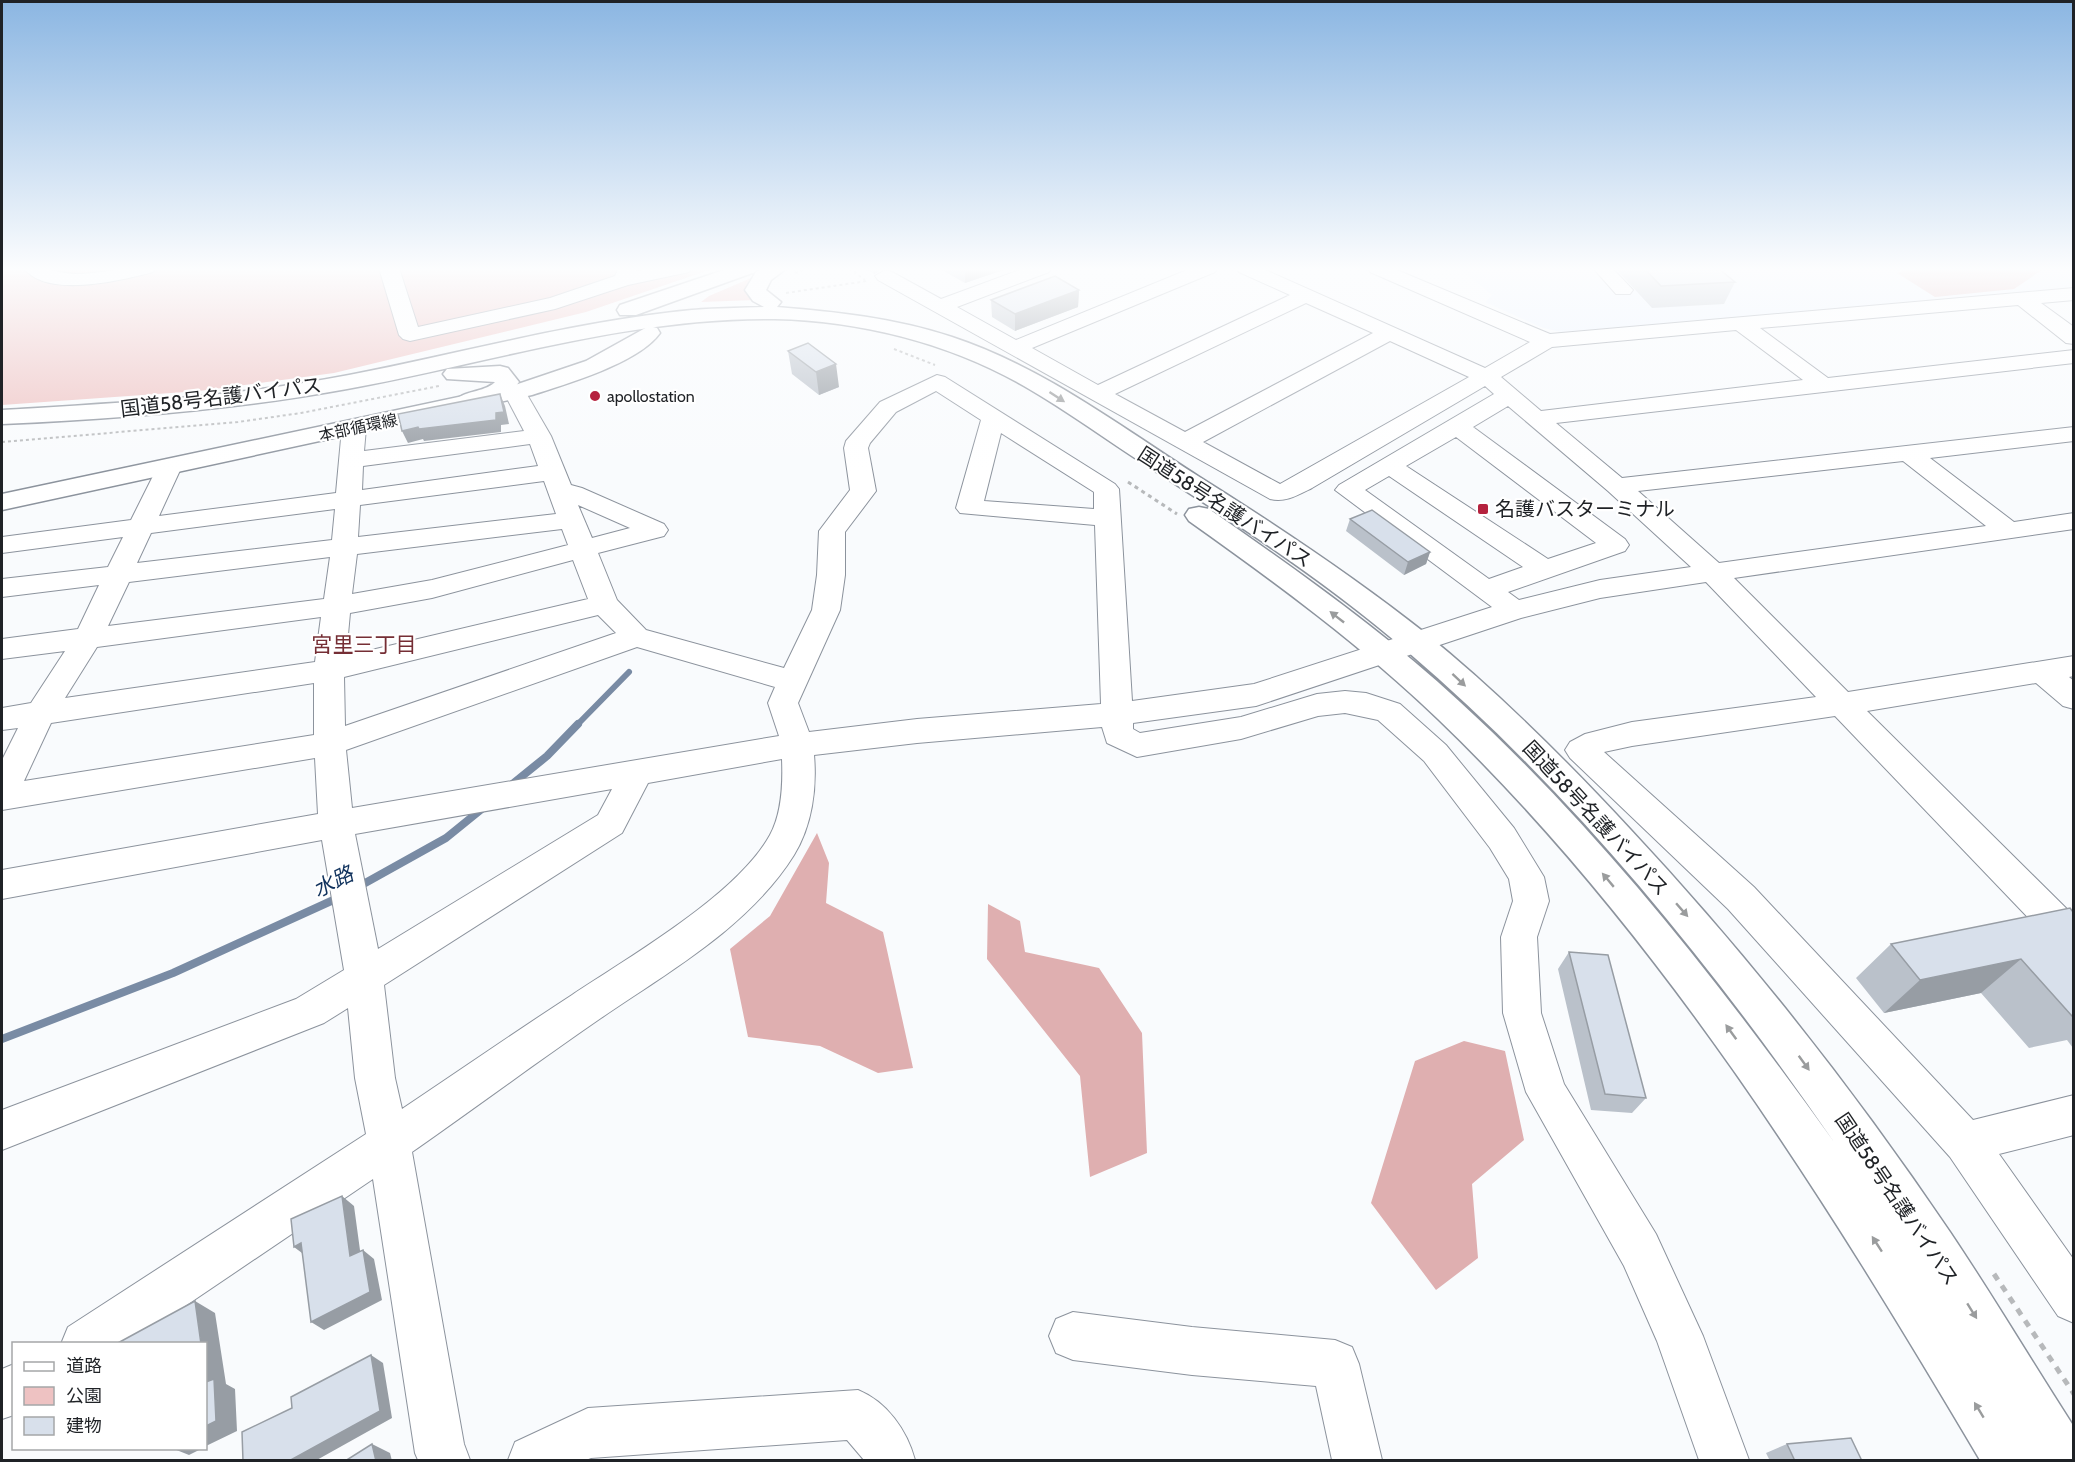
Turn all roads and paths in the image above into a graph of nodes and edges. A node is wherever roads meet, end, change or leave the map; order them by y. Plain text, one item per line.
1 (546, 336) edge
2 (582, 336) edge
3 (609, 336) edge
4 (642, 336) edge
5 (870, 336) edge
6 (932, 336) edge
7 (997, 336) edge
8 (1043, 336) edge
9 (1218, 336) edge
10 (1382, 336) edge
11 (1395, 336) edge
12 (1536, 336) edge
13 (1601, 336) edge
14 (1758, 336) edge
15 (1547, 341) junction
16 (520, 345) junction
17 (1017, 347) junction
18 (2073, 356) edge
19 (1054, 370) junction
20 (435, 376) junction
21 (1486, 376) junction
22 (1031, 380) junction
23 (1825, 386) junction
24 (514, 391) junction
25 (1098, 393) junction
26 (1508, 396) junction
27 (465, 403) junction
28 (2, 417) edge
29 (993, 418) junction
30 (1537, 418) junction
31 (1458, 427) junction
32 (354, 428) junction
33 (2, 430) edge
34 (2073, 434) edge
35 (539, 436) junction
36 (1185, 442) junction
37 (1911, 455) junction
38 (352, 460) junction
39 (170, 466) junction
40 (1390, 466) junction
41 (557, 482) junction
42 (1617, 486) junction
43 (348, 500) junction
44 (2, 502) edge
45 (1108, 518) junction
46 (571, 520) junction
47 (2073, 521) edge
48 (141, 527) junction
49 (2008, 530) junction
50 (2, 545) edge
51 (344, 549) junction
52 (582, 549) junction
53 (1544, 569) junction
54 (1712, 572) junction
55 (119, 575) junction
56 (2, 588) edge
57 (1485, 590) junction
58 (604, 604) junction
59 (338, 606) junction
60 (1514, 610) junction
61 (636, 637) junction
62 (88, 638) junction
63 (1399, 647) junction
64 (2, 649) edge
65 (2073, 666) edge
66 (329, 670) junction
67 (2041, 670) junction
68 (793, 681) junction
69 (2073, 698) edge
70 (1843, 704) junction
71 (40, 714) junction
72 (1119, 714) junction
73 (2, 719) edge
74 (330, 744) junction
75 (797, 745) junction
76 (636, 774) junction
77 (2, 792) edge
78 (2, 797) edge
79 (336, 824) junction
80 (2, 885) edge
81 (2073, 941) edge
82 (364, 976) junction
83 (2073, 1115) edge
84 (2, 1130) edge
85 (1965, 1142) junction
86 (389, 1144) junction
87 (1989, 1268) dead end
88 (2073, 1300) edge
89 (1073, 1336) dead end
90 (88, 1342) edge
91 (2073, 1394) edge
92 (445, 1461) edge
93 (533, 1461) edge
94 (890, 1461) edge
95 (1357, 1461) edge
96 (1724, 1461) edge
97 (2009, 1461) edge
98 (2064, 1461) edge

1 - 16 main road
2 - 16 main road, 国道58号名護バイパス
3 - 20 main road, 国道58号名護バイパス
4 - 24 main road, 本部循環線
63 -> 5 main road, 国道58号名護バイパス
6 - 22 main road, 国道58号名護バイパス
7 - 17 street
8 - 17 street
9 - 25 street
10 - 36 street
11 - 21 street
12 - 15 street
13 - 15 street
14 - 23 street
15 - 21 street
16 - 28 main road, 国道58号名護バイパス
17 - 19 street
18 - 23 street
19 - 22 street
19 - 25 street
20 - 27 main road
20 - 33 main road, 国道58号名護バイパス
21 - 26 street
21 - 36 street
22 -> 63 main road, 国道58号名護バイパス
23 - 30 street
24 - 27 main road, 本部循環線
24 - 35 street
25 - 36 street
26 - 30 street
26 - 31 street
27 - 32 main road, 本部循環線
29 - 45 street
29 - 45 street
29 - 68 street
30 - 42 street
31 - 40 street
31 - 53 street
32 - 38 street
32 - 39 main road, 本部循環線
34 - 37 street
35 - 38 street
35 - 41 street
37 - 42 street
37 - 49 street
38 - 43 street
39 - 44 main road, 本部循環線
39 - 48 street
40 - 53 street
40 - 57 street
41 - 43 street
41 - 46 street
41 - 52 street
42 - 54 street
43 - 48 street
43 - 51 street
45 - 72 street
46 - 51 street
46 - 52 street
47 - 49 street
48 - 50 street
48 - 55 street
49 - 54 street
51 - 55 street
51 - 59 street
52 - 58 street
52 - 59 street
53 - 57 street
54 - 60 street
54 - 70 street
55 - 56 street
55 - 62 street
57 - 60 street
58 - 61 street
58 - 66 street
59 - 62 street
59 - 66 street
60 - 63 street
61 - 68 street
61 - 74 street
62 - 64 street
62 - 71 street
63 - 72 street
97 -> 63 main road, 国道58号名護バイパス
63 -> 98 main road, 国道58号名護バイパス
65 - 67 street
66 - 71 street
66 - 74 street
67 - 69 street
67 - 70 street
68 - 75 street
70 - 81 street
70 - 85 street
71 - 73 street
71 - 77 street
72 - 75 street
72 - 96 street
74 - 78 street
74 - 79 street
75 - 76 street
75 - 86 street
76 - 79 street
76 - 82 street
79 - 80 street
79 - 82 street
82 - 84 street
82 - 86 street
83 - 85 street
85 - 88 street
86 - 90 street
86 - 92 street
87 - 91 path
89 - 95 street
93 - 94 street

